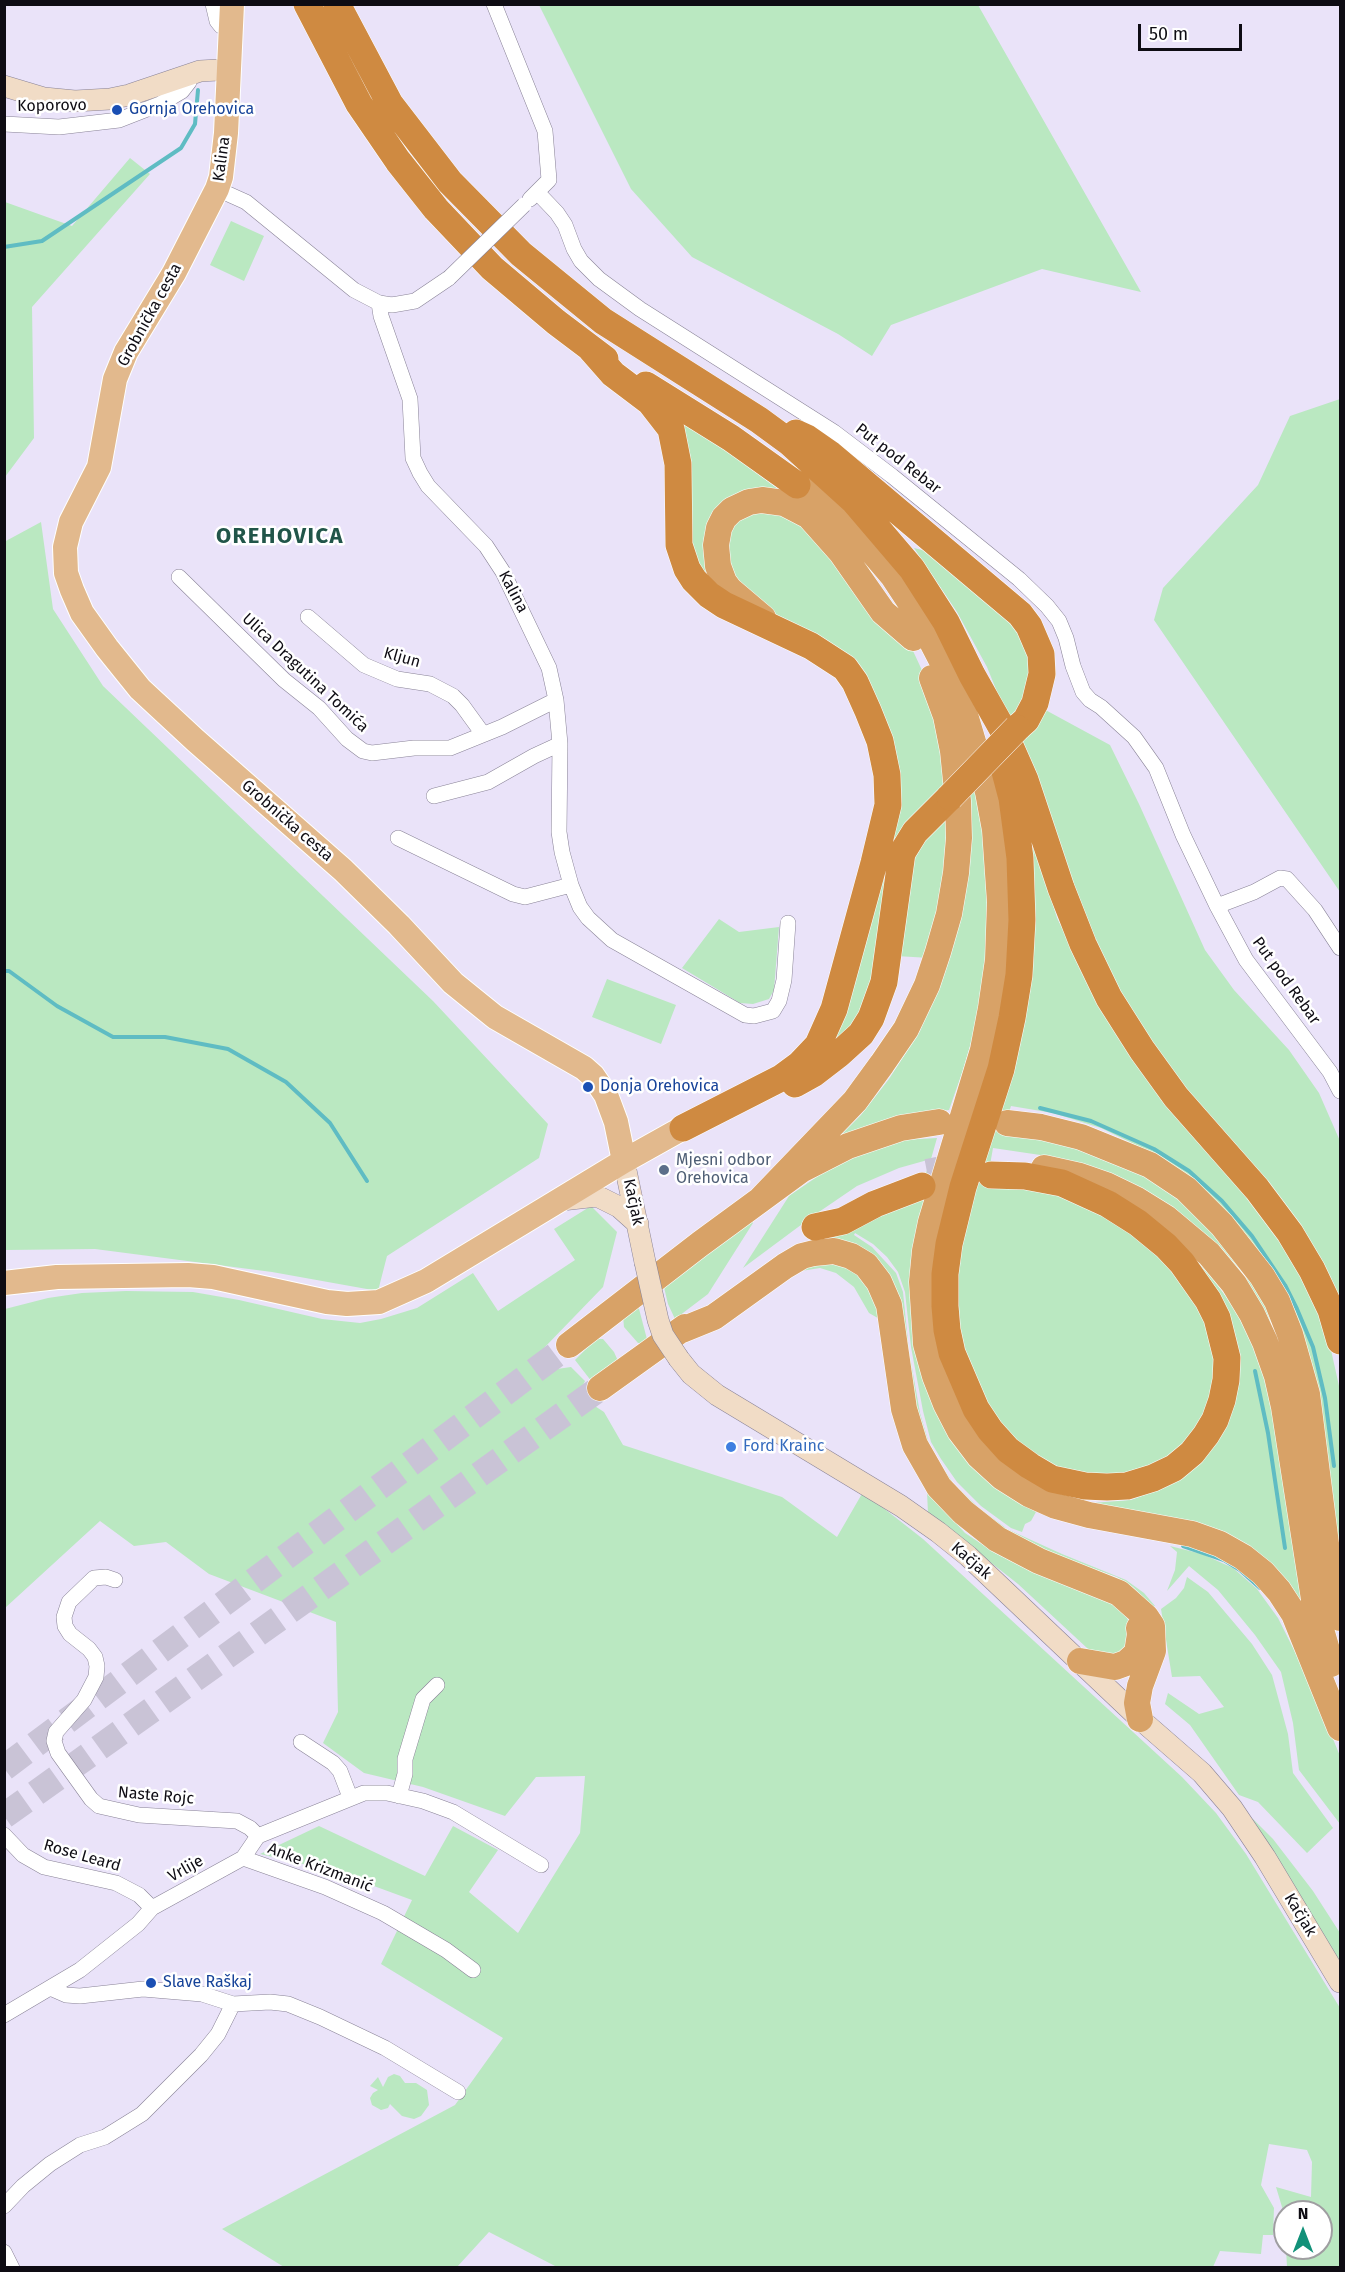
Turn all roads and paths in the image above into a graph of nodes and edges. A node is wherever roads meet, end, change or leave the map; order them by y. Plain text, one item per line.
1 (213, 4) edge
2 (232, 4) edge
3 (307, 4) edge
4 (337, 4) edge
5 (494, 4) edge
6 (230, 30) junction
7 (229, 72) junction
8 (190, 74) junction
9 (4, 86) edge
10 (4, 124) edge
11 (217, 189) junction
12 (537, 192) junction
13 (379, 303) junction
14 (591, 349) junction
15 (759, 420) junction
16 (797, 485) junction
17 (179, 577) dead end
18 (308, 617) dead end
19 (775, 628) junction
20 (913, 638) junction
21 (972, 675) junction
22 (556, 700) junction
23 (483, 734) junction
24 (560, 744) junction
25 (434, 796) dead end
26 (398, 838) dead end
27 (571, 885) junction
28 (1217, 906) junction
29 (788, 923) dead end
30 (1341, 948) edge
31 (1341, 1091) edge
32 (737, 1102) junction
33 (939, 1122) dead end
34 (1007, 1123) dead end
35 (683, 1128) joint
36 (624, 1161) junction
37 (992, 1169) joint
38 (925, 1179) tunnel mouth
39 (761, 1199) junction
40 (561, 1200) junction
41 (638, 1224) junction
42 (815, 1227) joint
43 (4, 1283) edge
44 (682, 1330) junction
45 (1341, 1341) edge
46 (569, 1345) tunnel mouth
47 (600, 1388) tunnel mouth
48 (115, 1580) dead end
49 (1135, 1607) junction
50 (1341, 1618) edge
51 (1080, 1661) junction
52 (437, 1685) dead end
53 (1341, 1696) edge
54 (1140, 1719) junction
55 (1341, 1728) edge
56 (301, 1742) dead end
57 (399, 1796) junction
58 (350, 1797) junction
59 (4, 1835) edge
60 (258, 1836) junction
61 (243, 1858) junction
62 (542, 1866) dead end
63 (152, 1908) junction
64 (473, 1970) dead end
65 (1341, 1982) edge
66 (50, 1988) junction
67 (233, 2004) junction
68 (4, 2015) edge
69 (458, 2092) dead end
70 (4, 2206) edge
71 (4, 2252) edge
72 (12, 2268) edge

1 - 6 street
2 - 6 main road, Kalina
3 - 14 highway
4 - 15 highway
5 - 12 street
6 - 7 main road, Kalina
7 - 8 main road
7 - 11 main road, Kalina
8 - 9 main road
8 - 10 street, Koporovo
11 - 13 street, Kalina
11 - 36 main road, Grobnička cesta
12 - 13 street, bridge
12 - 28 street, Put pod Rebar
13 - 22 street, Kalina
14 - 16 highway
14 - 19 highway
15 - 21 highway
15 - 32 highway, bridge
16 - 20 highway
16 - 55 highway
17 - 23 street, Ulica Dragutina Tomića
18 - 23 street, Kljun
19 - 20 highway
19 - 32 highway
20 - 39 highway
21 - 37 highway
21 - 45 highway
22 - 23 street, Ulica Dragutina Tomića
22 - 24 street, Kalina
24 - 25 street
24 - 27 street, Kalina
26 - 27 street
27 - 29 street, Kalina
28 - 30 street
28 - 31 street, Put pod Rebar
32 - 35 highway
33 - 39 highway
34 - 50 highway
35 - 36 main road
36 - 40 main road
36 - 41 main road, Kačjak
37 - 53 highway
38 - 42 highway
39 - 46 highway
40 - 41 main road
40 - 43 main road
41 - 51 main road, Kačjak, bridge
42 - 44 highway
44 - 47 highway
44 - 49 highway
48 - 60 street, Naste Rojc
49 - 51 highway
49 - 54 highway
51 - 54 main road, Kačjak
52 - 57 street
54 - 65 main road, Kačjak
56 - 58 street
57 - 58 street
57 - 62 street
58 - 60 street
59 - 63 street, Rose Leard
60 - 61 street, Vrlije
61 - 63 street, Vrlije
61 - 64 street, Anke Krizmanić
63 - 66 street, Vrlije
66 - 67 street
66 - 68 street, Vrlije
67 - 69 street
67 - 70 street
71 - 72 street

